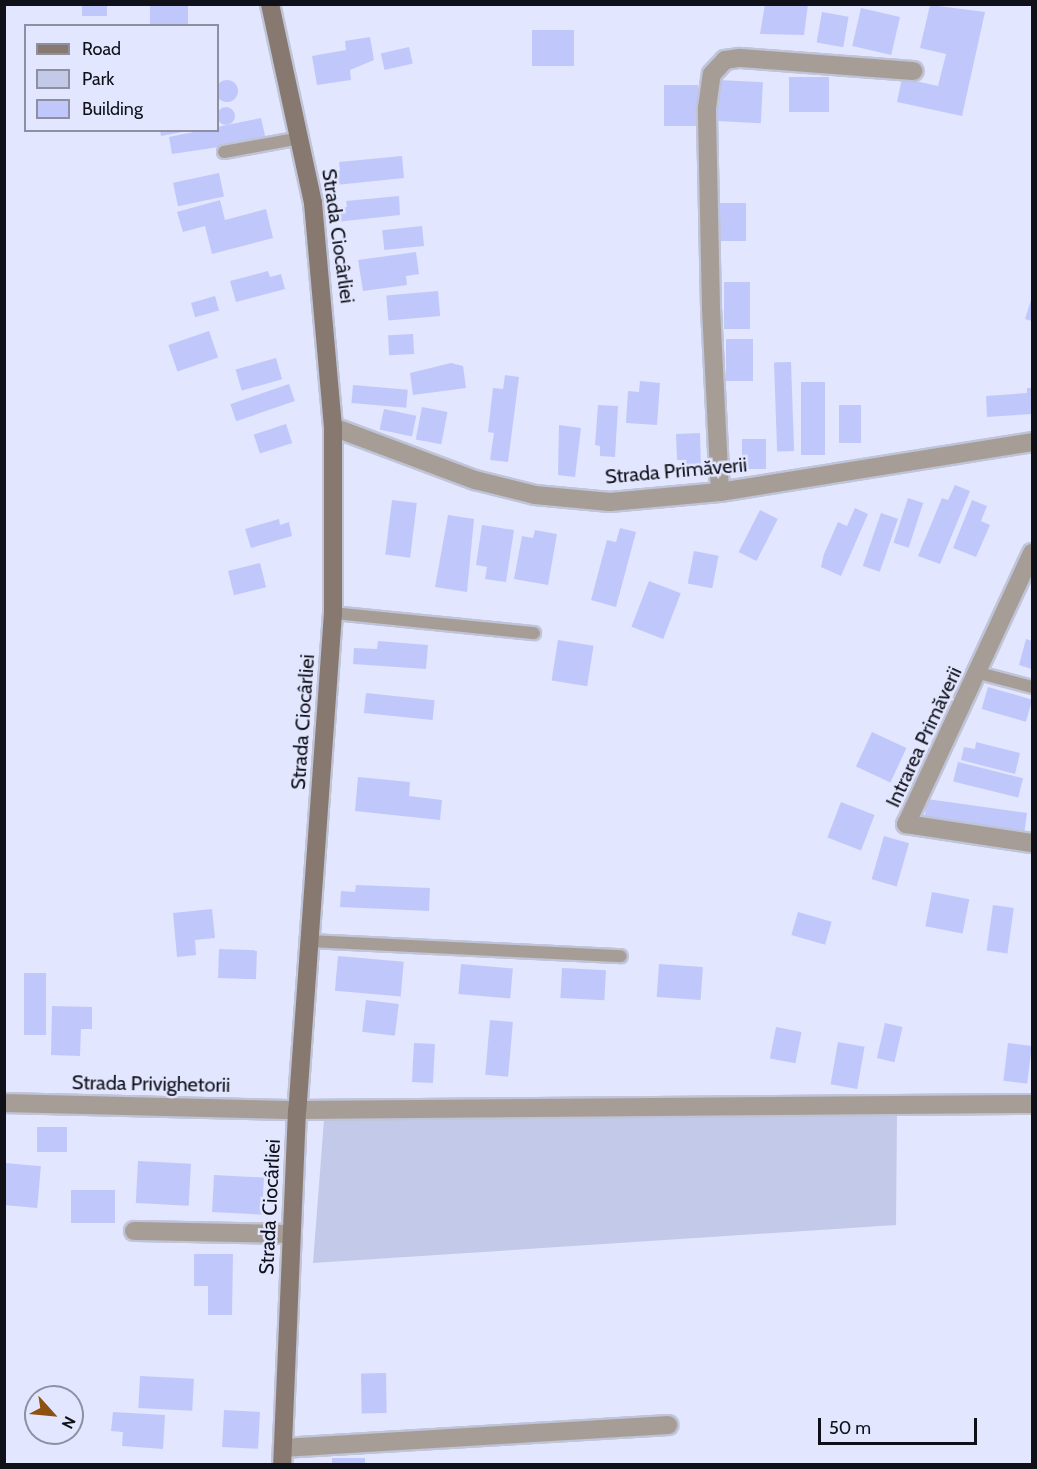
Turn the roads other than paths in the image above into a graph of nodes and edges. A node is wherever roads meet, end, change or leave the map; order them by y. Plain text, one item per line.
1 (270, 4) edge
2 (914, 71) dead end
3 (300, 138) junction
4 (224, 152) dead end
5 (333, 427) junction
6 (1032, 442) edge
7 (720, 492) junction
8 (1032, 553) edge
9 (333, 613) junction
10 (534, 633) dead end
11 (980, 673) junction
12 (1032, 687) edge
13 (1032, 843) edge
14 (310, 941) junction
15 (621, 956) dead end
16 (4, 1103) edge
17 (1032, 1104) edge
18 (297, 1110) junction
19 (134, 1231) dead end
20 (291, 1234) junction
21 (668, 1425) dead end
22 (282, 1456) edge

1 - 3 street, Strada Ciocârliei
2 - 7 street
3 - 4 lane
3 - 5 street, Strada Ciocârliei
5 - 7 street, Strada Primăverii
5 - 9 street, Strada Ciocârliei
6 - 7 street, Strada Primăverii
8 - 11 street, Intrarea Primăverii
9 - 10 lane
9 - 14 street, Strada Ciocârliei
11 - 12 lane
11 - 13 street, Intrarea Primăverii
14 - 15 lane
14 - 18 street, Strada Ciocârliei
16 - 18 street, Strada Privighetorii
17 - 18 street, Strada Privighetorii
18 - 20 street, Strada Ciocârliei
19 - 20 street
20 - 22 street, Strada Ciocârliei
21 - 22 street, Strada Ciocârliei

